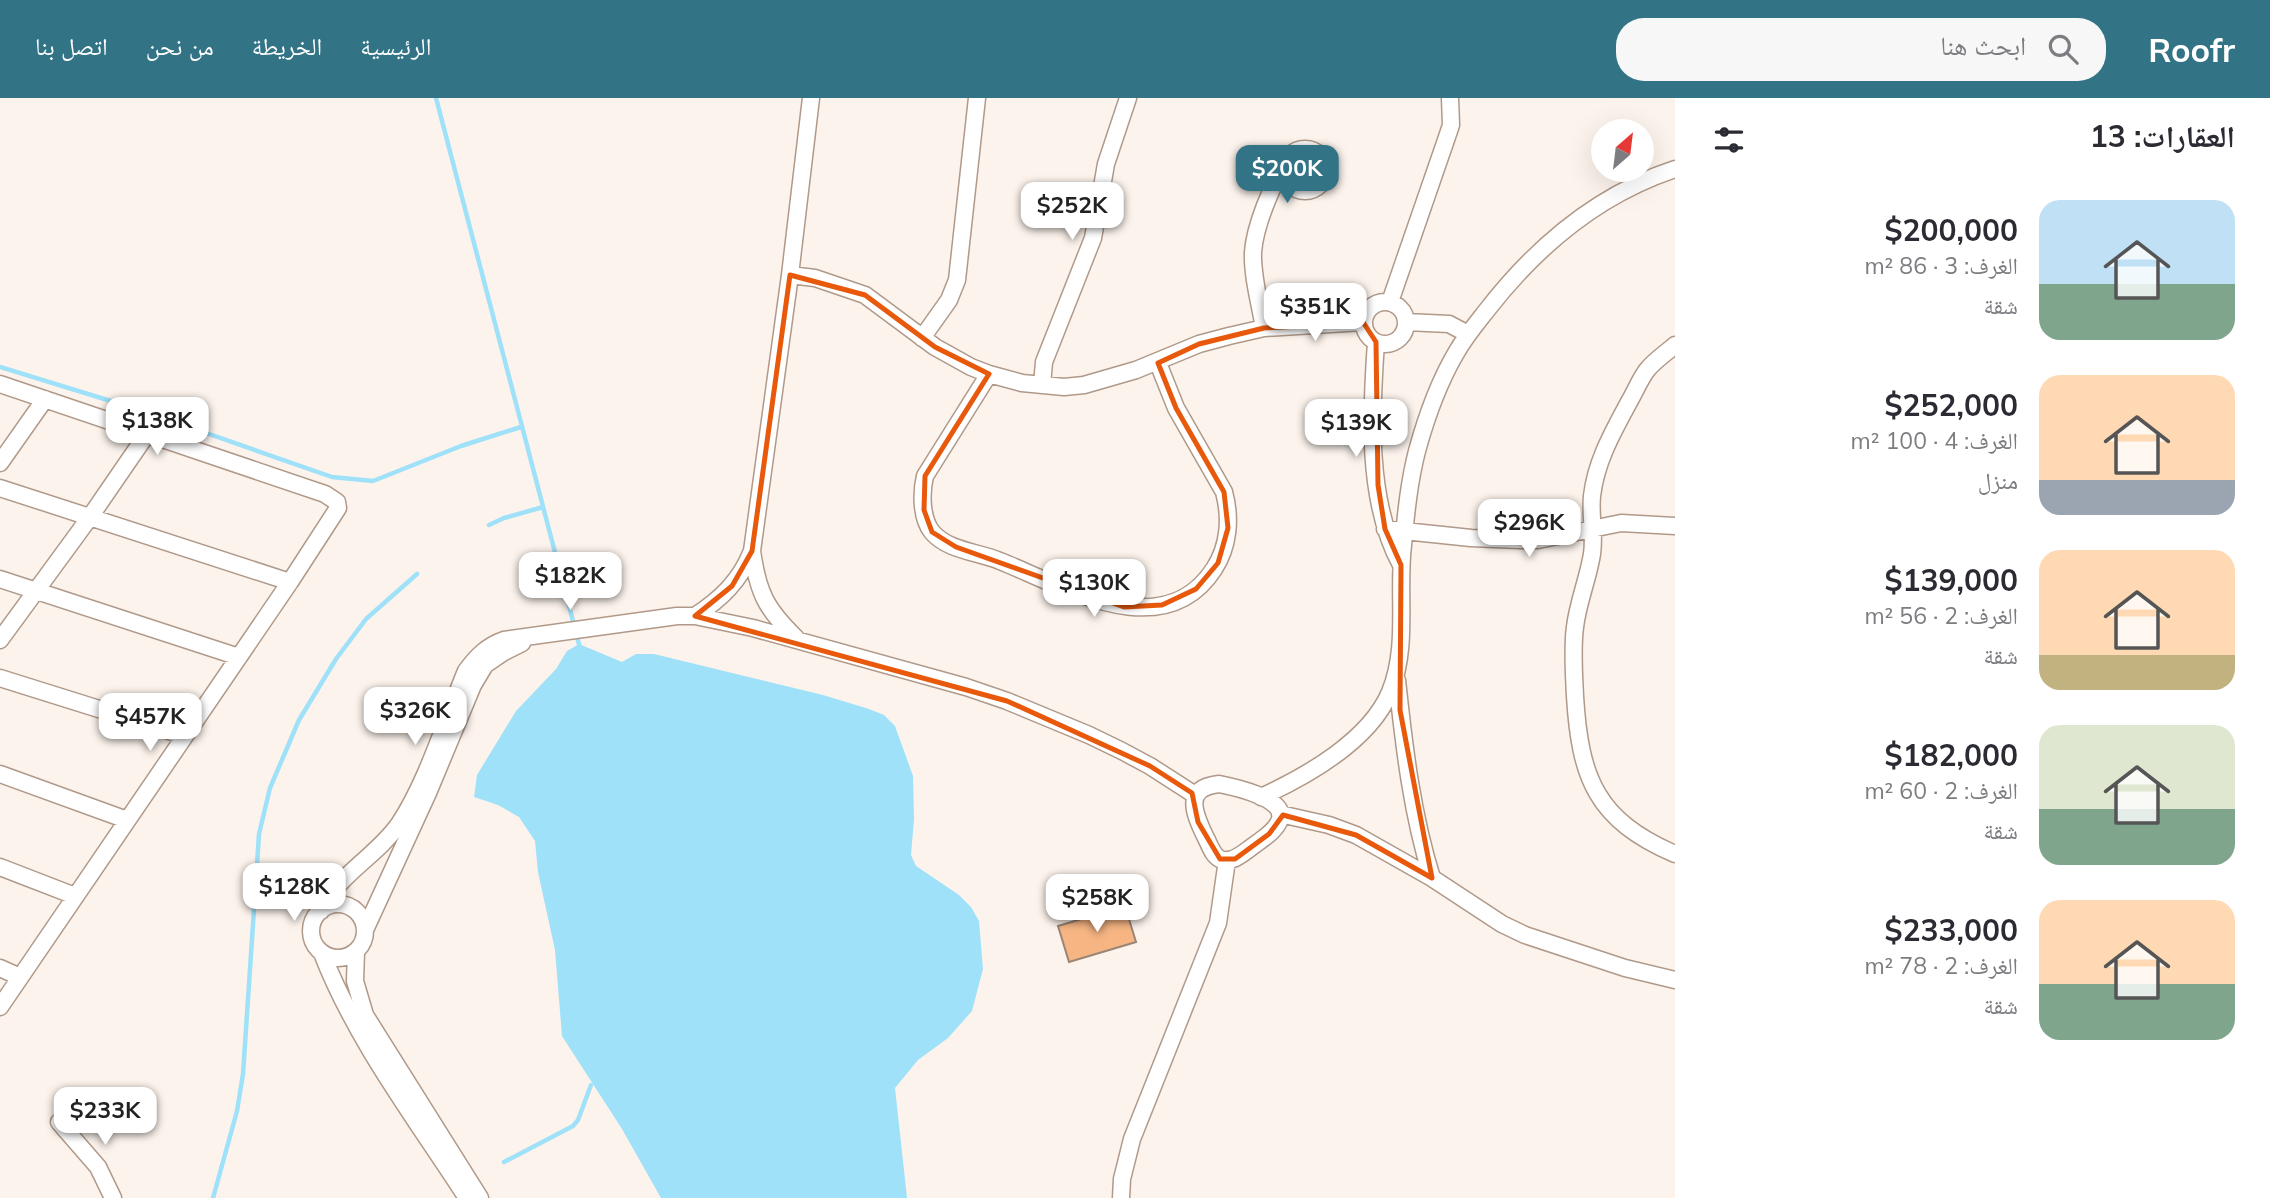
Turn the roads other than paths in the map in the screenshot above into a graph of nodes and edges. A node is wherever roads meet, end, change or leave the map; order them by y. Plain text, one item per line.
1 (811, 98) edge
2 (977, 98) edge
3 (1128, 98) edge
4 (1450, 98) edge
5 (1285, 163) junction
6 (1675, 169) edge
7 (1295, 189) junction
8 (1268, 199) junction
9 (790, 275) junction
10 (1391, 302) junction
11 (1363, 322) junction
12 (1406, 322) junction
13 (1264, 328) junction
14 (1468, 334) junction
15 (922, 338) junction
16 (1376, 342) junction
17 (1675, 345) edge
18 (1158, 363) junction
19 (989, 374) junction
20 (0, 384) edge
21 (1042, 385) junction
22 (45, 399) junction
23 (147, 434) junction
24 (0, 463) edge
25 (0, 488) edge
26 (90, 517) junction
27 (1675, 526) edge
28 (1593, 528) junction
29 (1385, 529) junction
30 (1405, 530) junction
31 (752, 551) junction
32 (1401, 565) junction
33 (0, 579) edge
34 (290, 582) junction
35 (36, 591) junction
36 (695, 616) junction
37 (537, 637) junction
38 (0, 640) edge
39 (798, 640) junction
40 (239, 657) junction
41 (1396, 674) junction
42 (0, 678) edge
43 (185, 736) junction
44 (0, 774) edge
45 (1195, 795) junction
46 (1261, 797) junction
47 (1280, 814) junction
48 (127, 820) junction
49 (1675, 854) edge
50 (1227, 860) junction
51 (0, 867) edge
52 (1432, 878) junction
53 (75, 896) junction
54 (321, 911) junction
55 (365, 930) junction
56 (356, 951) junction
57 (322, 953) junction
58 (0, 968) edge
59 (20, 977) junction
60 (1675, 979) edge
61 (0, 1007) edge
62 (59, 1122) dead end
63 (113, 1198) edge
64 (467, 1198) edge
65 (481, 1198) edge
66 (1121, 1198) edge

1 - 9 street
2 - 15 street
3 - 21 street
4 - 10 street
5 - 7 street
5 - 7 street
5 - 8 street
6 - 14 street
7 - 8 street
8 - 13 street
9 - 15 street
9 - 31 street
10 - 11 street
10 - 12 street
11 - 13 street
11 - 16 street
12 - 14 street
12 - 16 street
13 - 18 street
14 - 30 street
15 - 19 street
16 - 29 street
17 - 28 street
18 - 19 street
18 - 21 street
19 - 21 street
20 - 22 street
22 - 23 street
22 - 24 street
23 - 26 street
23 - 34 street
25 - 26 street
26 - 34 street
26 - 35 street
27 - 28 street
28 - 30 street
28 - 49 street
29 - 30 street
29 - 32 street
30 - 32 street
31 - 36 street
31 - 39 street
32 - 41 street
33 - 35 street
34 - 40 street
35 - 38 street
35 - 40 street
36 - 37 street
36 - 39 street
37 - 54 street
37 - 55 street
39 - 45 street
40 - 43 street
41 - 46 street
41 - 52 street
42 - 43 street
43 - 48 street
44 - 48 street
45 - 46 street
45 - 50 street
46 - 47 street
47 - 50 street
47 - 52 street
48 - 53 street
50 - 66 street
51 - 53 street
52 - 60 street
53 - 59 street
54 - 55 street
54 - 57 street
55 - 56 street
56 - 57 street
56 - 65 street
57 - 64 street
58 - 59 street
59 - 61 street
62 - 63 street

